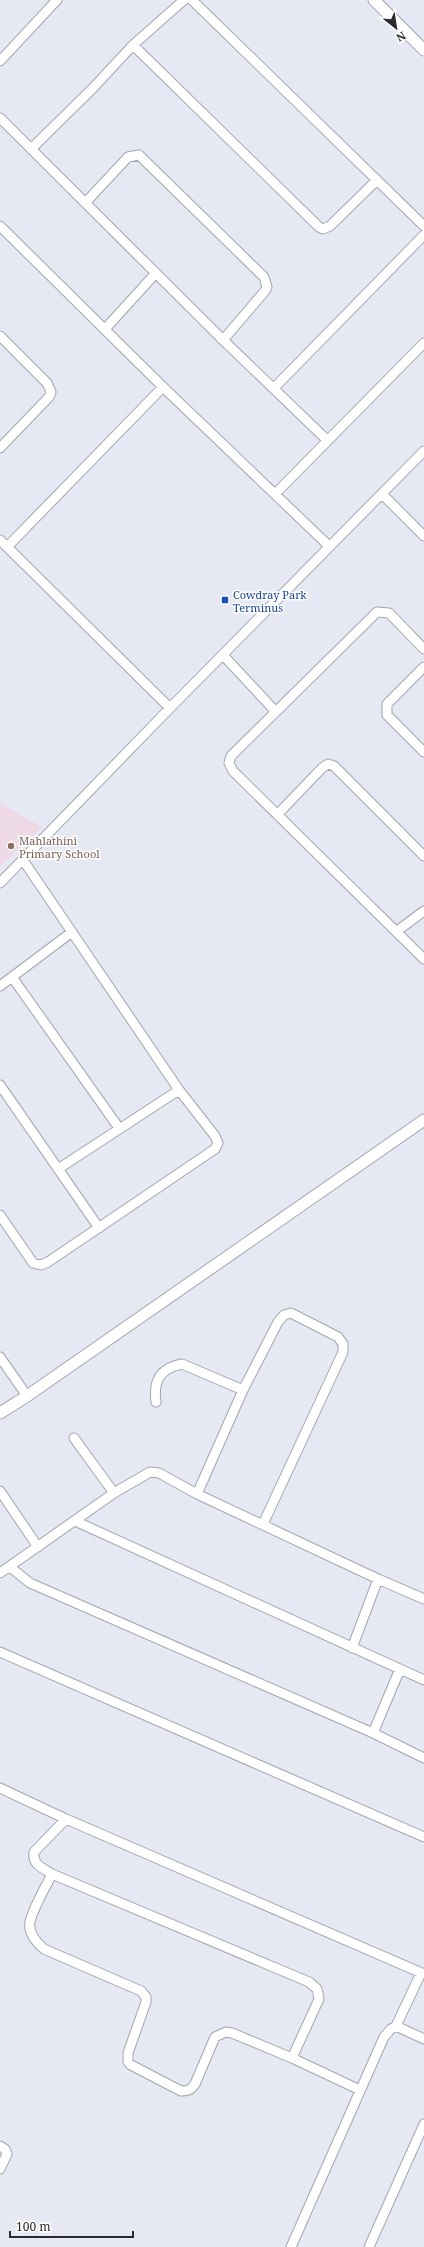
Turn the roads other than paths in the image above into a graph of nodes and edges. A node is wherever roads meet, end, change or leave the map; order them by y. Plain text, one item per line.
1 (57, 0) edge
2 (184, 0) edge
3 (192, 0) edge
4 (374, 0) edge
5 (133, 45) junction
6 (424, 50) edge
7 (0, 61) edge
8 (0, 118) edge
9 (31, 149) junction
10 (378, 180) junction
11 (86, 202) junction
12 (0, 226) edge
13 (424, 226) edge
14 (424, 235) edge
15 (156, 273) junction
16 (105, 329) junction
17 (0, 336) edge
18 (223, 340) junction
19 (424, 343) edge
20 (163, 387) junction
21 (274, 388) junction
22 (327, 440) junction
23 (2, 443) edge
24 (424, 451) edge
25 (275, 494) junction
26 (382, 494) junction
27 (424, 536) edge
28 (0, 540) edge
29 (329, 546) junction
30 (7, 547) junction
31 (424, 649) edge
32 (223, 655) junction
33 (424, 667) edge
34 (170, 708) junction
35 (276, 712) junction
36 (424, 752) edge
37 (278, 814) junction
38 (424, 856) edge
39 (23, 860) junction
40 (0, 882) edge
41 (424, 911) edge
42 (397, 931) junction
43 (72, 932) junction
44 (424, 959) edge
45 (12, 977) junction
46 (0, 986) edge
47 (0, 1085) edge
48 (179, 1090) junction
49 (424, 1120) edge
50 (119, 1128) junction
51 (58, 1169) junction
52 (1, 1218) edge
53 (99, 1228) junction
54 (0, 1356) edge
55 (243, 1390) junction
56 (27, 1396) junction
57 (156, 1402) dead end
58 (0, 1412) edge
59 (74, 1438) dead end
60 (0, 1491) edge
61 (114, 1493) junction
62 (197, 1494) junction
63 (75, 1521) junction
64 (263, 1524) junction
65 (38, 1547) junction
66 (10, 1567) junction
67 (0, 1573) edge
68 (378, 1579) junction
69 (424, 1599) edge
70 (352, 1648) junction
71 (0, 1652) edge
72 (400, 1669) junction
73 (424, 1680) edge
74 (373, 1733) junction
75 (424, 1758) edge
76 (0, 1788) edge
77 (66, 1819) junction
78 (424, 1837) edge
79 (52, 1874) junction
80 (422, 1974) edge
81 (396, 2026) junction
82 (424, 2039) edge
83 (292, 2058) junction
84 (360, 2090) junction
85 (424, 2124) edge
86 (0, 2146) edge
87 (0, 2169) edge
88 (291, 2247) edge
89 (369, 2247) edge

1 - 7 street
2 - 5 street
3 - 10 street
4 - 6 street
5 - 9 street
5 - 10 street
8 - 9 street
9 - 11 street
10 - 13 street
11 - 15 street
11 - 18 street
12 - 16 street
14 - 21 street
15 - 16 street
15 - 18 street
16 - 20 street
17 - 23 street
18 - 21 street
19 - 22 street
20 - 25 street
20 - 30 street
21 - 22 street
22 - 25 street
24 - 26 street
25 - 29 street
26 - 27 street
26 - 29 street
28 - 30 street
29 - 32 street
30 - 34 street
31 - 35 street
32 - 34 street
32 - 35 street
33 - 36 street
34 - 39 street
35 - 37 street
37 - 38 street
37 - 42 street
39 - 40 street
39 - 43 street
41 - 42 street
42 - 44 street
43 - 45 street
43 - 48 street
45 - 46 street
45 - 50 street
47 - 51 street
48 - 50 street
48 - 53 street
49 - 56 street
50 - 51 street
51 - 53 street
52 - 53 street
54 - 56 street
55 - 57 street
55 - 62 street
55 - 64 street
56 - 58 street
59 - 61 street
60 - 65 street
61 - 62 street
61 - 63 street
62 - 64 street
63 - 65 street
63 - 70 street
64 - 68 street
65 - 66 street
66 - 67 street
66 - 74 street
68 - 69 street
68 - 70 street
70 - 72 street
71 - 78 street
72 - 73 street
72 - 74 street
74 - 75 street
76 - 77 street
77 - 79 street
77 - 80 street
79 - 83 street
79 - 83 street
80 - 81 street
81 - 82 street
81 - 84 street
83 - 84 street
84 - 88 street
85 - 89 street
86 - 87 street

